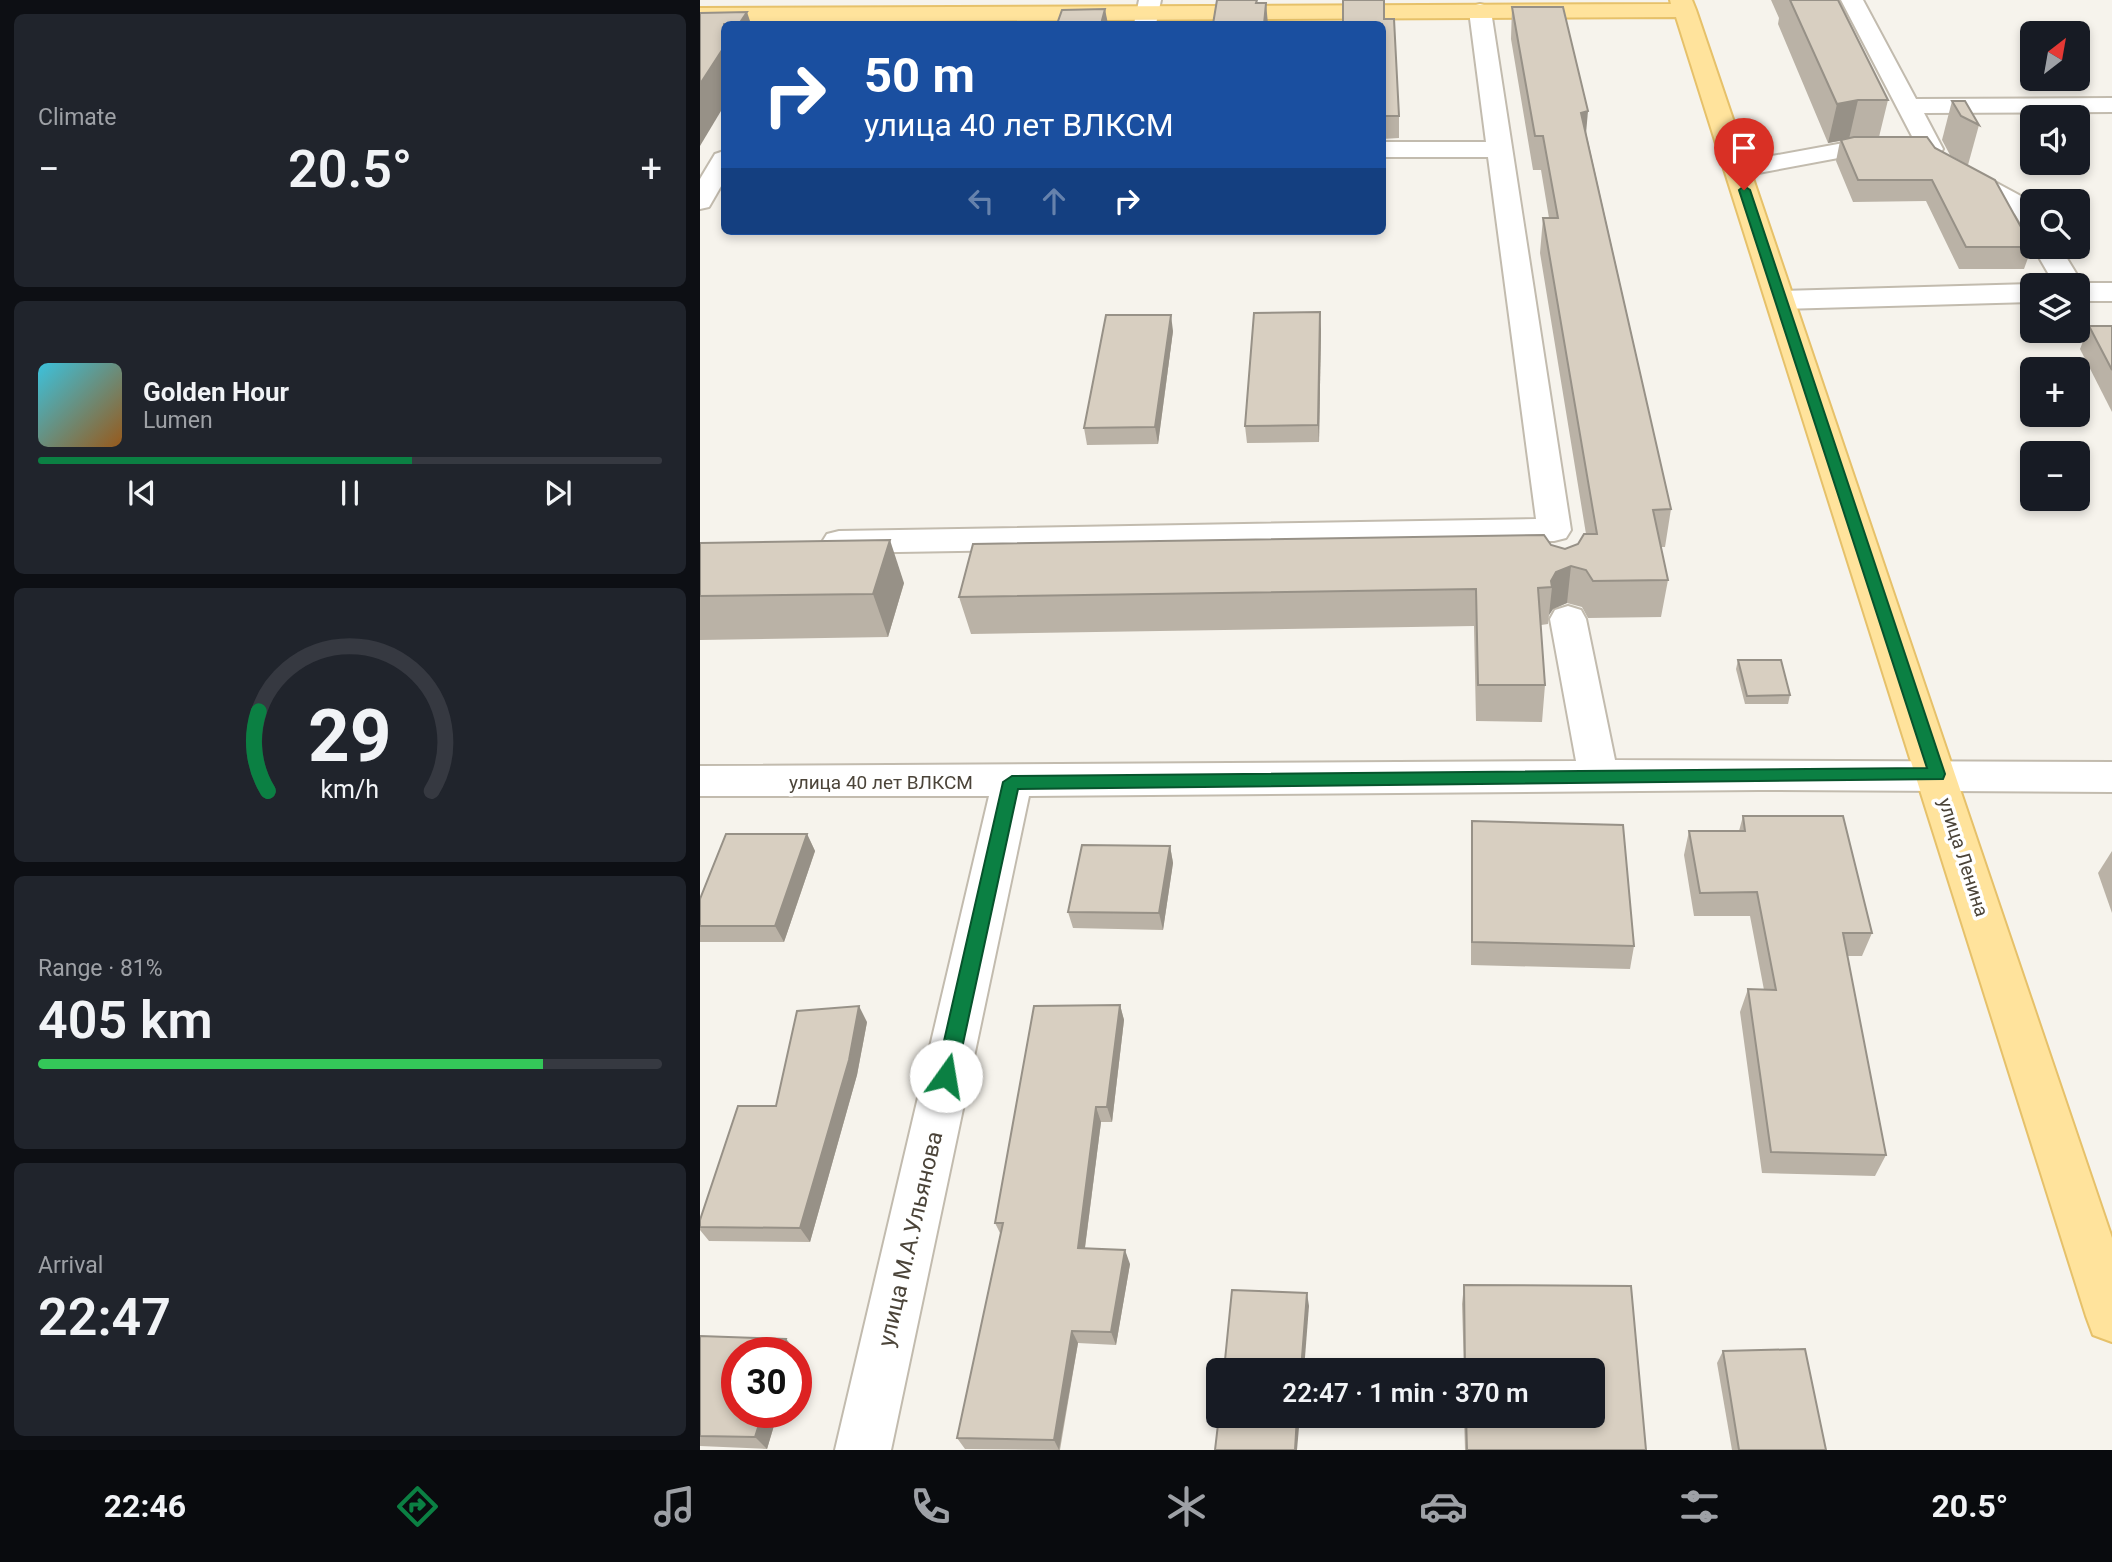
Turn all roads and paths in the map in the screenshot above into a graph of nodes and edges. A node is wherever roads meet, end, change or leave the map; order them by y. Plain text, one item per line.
1 (1852, 0) edge
2 (1684, 3) edge
3 (1480, 11) junction
4 (1148, 12) edge
5 (700, 15) edge
6 (1305, 18) edge
7 (2112, 105) edge
8 (1908, 106) junction
9 (1500, 149) junction
10 (1931, 149) junction
11 (1386, 150) edge
12 (721, 164) edge
13 (1737, 169) junction
14 (700, 201) edge
15 (2020, 206) edge
16 (2090, 292) edge
17 (2112, 292) edge
18 (2020, 293) edge
19 (1781, 300) junction
20 (811, 542) edge
21 (1568, 619) dead end
22 (1937, 774) junction
23 (1599, 777) junction
24 (2112, 777) edge
25 (700, 781) edge
26 (1012, 782) junction
27 (2112, 1316) edge
28 (863, 1450) edge

1 - 8 street
2 - 3 main road
2 - 13 main road, улица Ленина
3 - 6 main road
3 - 9 street
4 - 5 main road
4 - 6 main road
7 - 8 street
8 - 10 street
9 - 11 street
9 - 20 street
10 - 13 street
10 - 15 street
12 - 14 street
13 - 19 main road, улица Ленина
16 - 17 street
18 - 19 street
19 - 22 main road, улица Ленина
21 - 23 street
22 - 23 street, улица 40 лет ВЛКСМ
22 - 24 street, улица 40 лет ВЛКСМ
22 - 27 main road, улица Ленина
23 - 26 street, улица 40 лет ВЛКСМ
25 - 26 street, улица 40 лет ВЛКСМ
26 - 28 street, улица М.А.Ульянова

